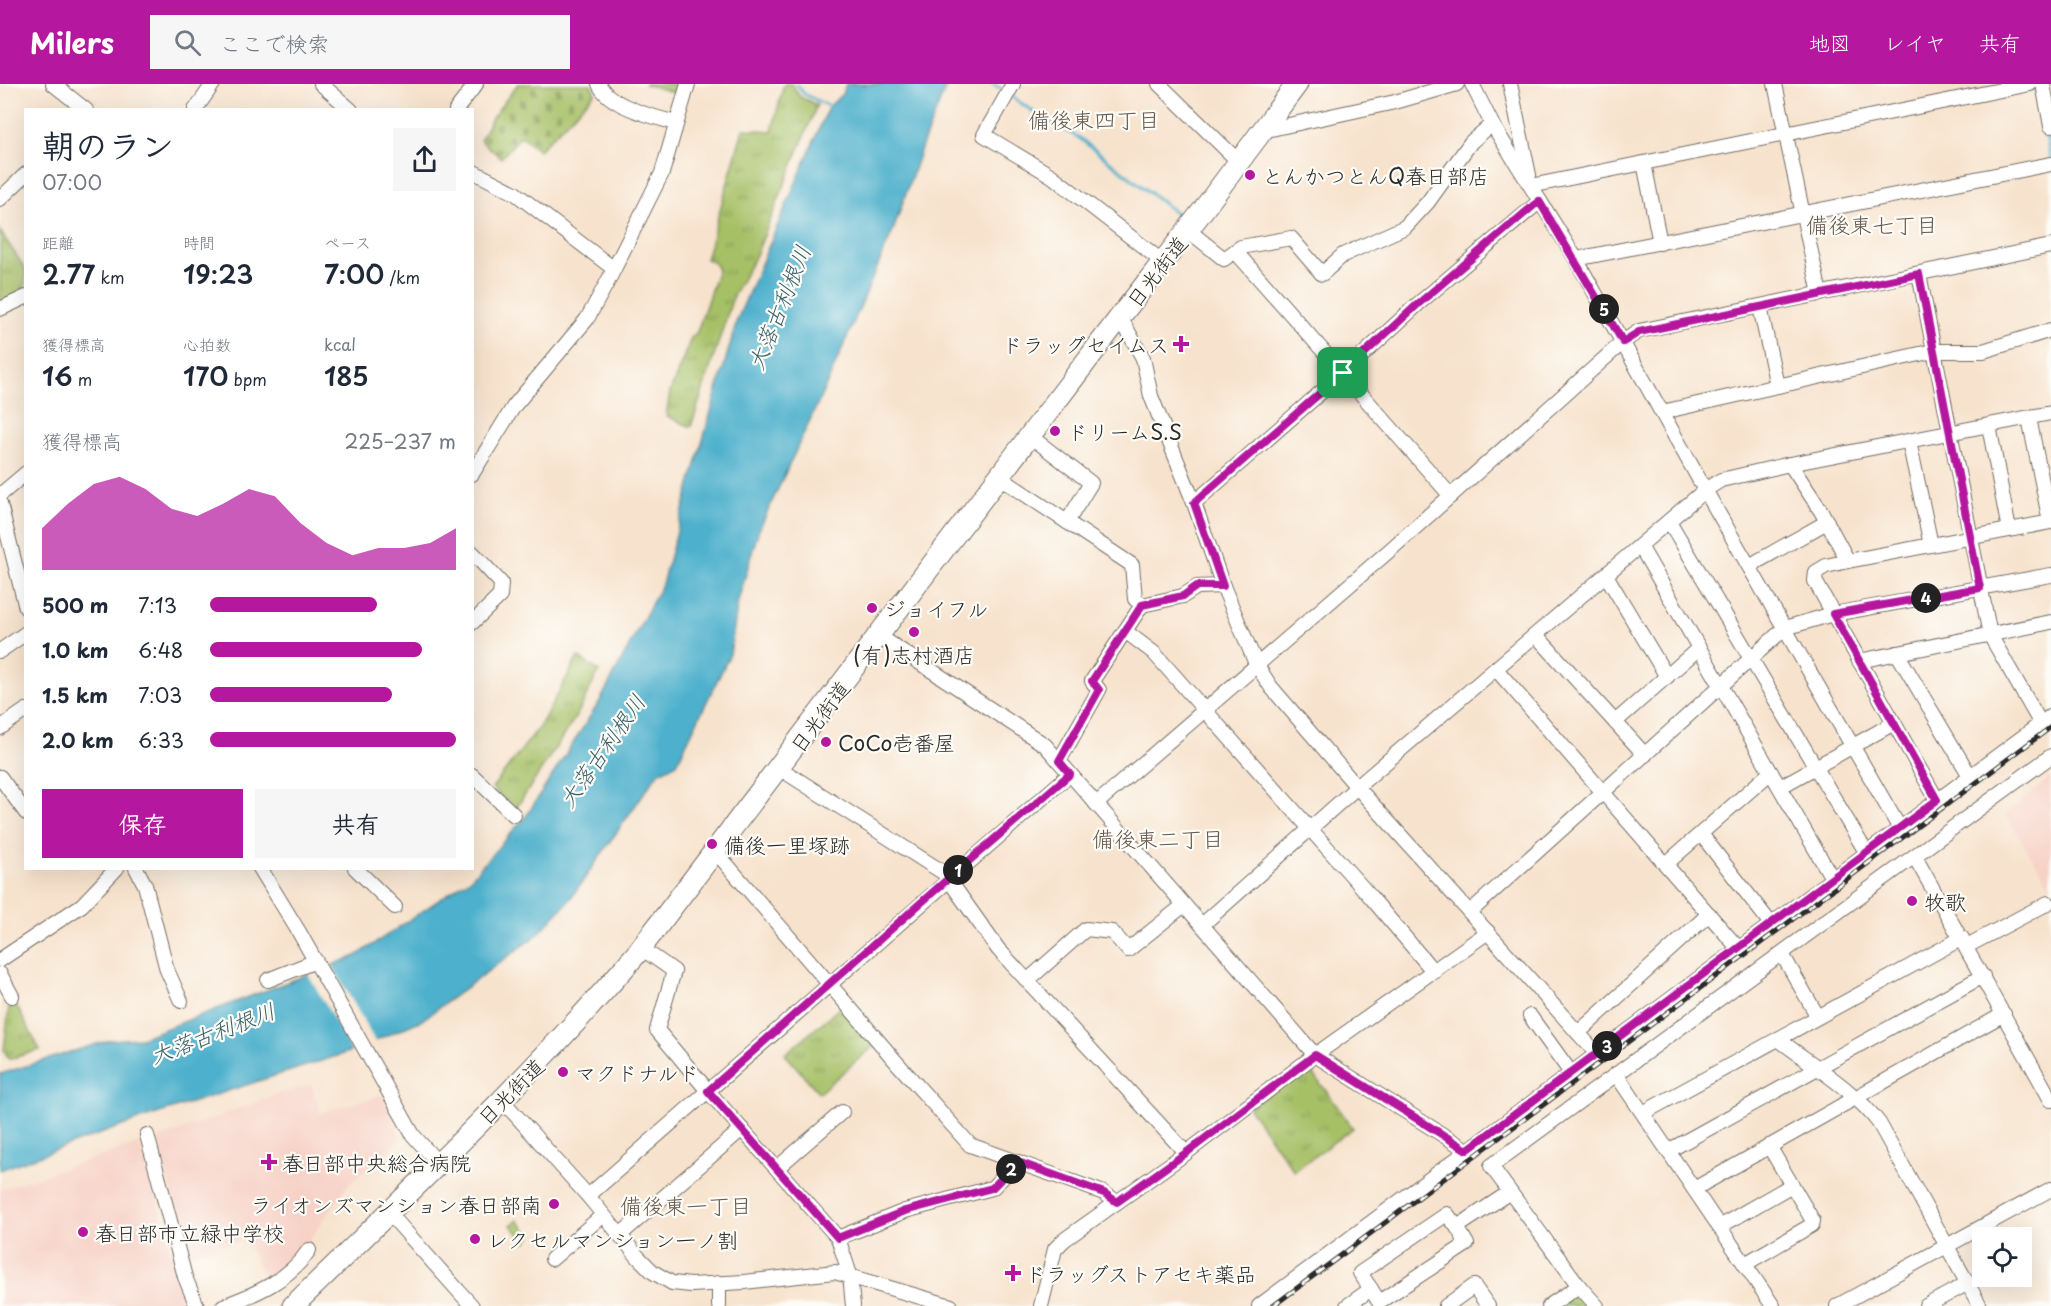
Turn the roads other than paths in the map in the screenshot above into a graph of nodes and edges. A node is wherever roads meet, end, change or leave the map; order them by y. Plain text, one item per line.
1 (53, 84) edge
2 (212, 84) edge
3 (321, 84) edge
4 (476, 84) edge
5 (599, 84) edge
6 (688, 84) edge
7 (1159, 84) edge
8 (1457, 84) edge
9 (1472, 84) edge
10 (1510, 84) edge
11 (1775, 84) edge
12 (2030, 84) edge
13 (2043, 84) edge
14 (1288, 87) edge
15 (1009, 90) edge
16 (68, 104) edge
17 (196, 108) edge
18 (349, 108) edge
19 (458, 108) edge
20 (676, 123) junction
21 (1492, 124) junction
22 (2051, 126) edge
23 (1262, 131) junction
24 (1785, 134) junction
25 (1239, 162) junction
26 (1644, 163) junction
27 (2051, 164) edge
28 (474, 172) edge
29 (24, 175) edge
30 (1531, 186) junction
31 (3, 191) edge
32 (1539, 201) junction
33 (1803, 214) junction
34 (1193, 224) junction
35 (1660, 243) junction
36 (2051, 246) edge
37 (1235, 251) junction
38 (1575, 260) junction
39 (1163, 262) junction
40 (614, 269) junction
41 (1919, 274) junction
42 (1820, 294) junction
43 (24, 298) edge
44 (1760, 306) junction
45 (0, 309) edge
46 (1120, 317) junction
47 (2051, 330) edge
48 (1623, 342) junction
49 (1933, 351) junction
50 (1343, 373) junction
51 (1777, 386) junction
52 (1662, 412) junction
53 (2051, 413) edge
54 (2029, 418) junction
55 (1989, 426) junction
56 (1949, 433) junction
57 (1030, 436) junction
58 (1910, 441) junction
59 (477, 457) edge
60 (1790, 464) junction
61 (24, 476) edge
62 (999, 477) junction
63 (1705, 490) junction
64 (0, 495) edge
65 (1451, 496) junction
66 (1194, 503) junction
67 (0, 504) edge
68 (1669, 521) junction
69 (1067, 522) junction
70 (1827, 522) junction
71 (2050, 522) edge
72 (2009, 530) junction
73 (1971, 538) junction
74 (1931, 545) junction
75 (1640, 546) junction
76 (474, 554) edge
77 (1848, 561) junction
78 (1749, 566) junction
79 (2051, 574) edge
80 (1606, 575) junction
81 (1223, 586) junction
82 (1980, 588) junction
83 (24, 600) edge
84 (1142, 605) junction
85 (1833, 614) junction
86 (474, 621) edge
87 (2051, 622) edge
88 (1785, 628) junction
89 (1125, 631) junction
90 (24, 634) edge
91 (1536, 635) junction
92 (1990, 635) junction
93 (879, 636) junction
94 (1699, 648) junction
95 (0, 651) edge
96 (1897, 653) junction
97 (1751, 660) junction
98 (1859, 661) junction
99 (1256, 664) junction
100 (1496, 669) junction
101 (1667, 677) junction
102 (1721, 687) junction
103 (1204, 709) junction
104 (24, 711) edge
105 (2046, 720) edge
106 (1615, 722) junction
107 (1894, 723) junction
108 (0, 728) edge
109 (1853, 747) junction
110 (1645, 755) junction
111 (2051, 756) edge
112 (1059, 761) junction
113 (1815, 767) junction
114 (779, 768) junction
115 (1771, 772) junction
116 (1070, 774) junction
117 (1970, 776) junction
118 (0, 777) edge
119 (474, 777) edge
120 (1357, 787) junction
121 (1780, 787) junction
122 (1604, 792) junction
123 (1937, 800) junction
124 (1096, 804) junction
125 (24, 810) edge
126 (514, 815) dead end
127 (1899, 827) junction
128 (1311, 829) junction
129 (1701, 834) junction
130 (716, 852) junction
131 (1866, 852) junction
132 (1915, 857) junction
133 (1666, 864) junction
134 (115, 870) edge
135 (137, 870) edge
136 (261, 870) edge
137 (357, 870) edge
138 (949, 878) junction
139 (1832, 878) junction
140 (2048, 903) dead end
141 (1184, 905) junction
142 (395, 907) dead end
143 (1470, 912) junction
144 (1709, 914) junction
145 (1771, 924) junction
146 (1202, 925) junction
147 (1488, 933) junction
148 (1965, 943) junction
149 (641, 948) junction
150 (1738, 948) junction
151 (1782, 954) junction
152 (0, 960) edge
153 (316, 961) junction
154 (1434, 972) junction
155 (0, 974) edge
156 (1983, 976) junction
157 (268, 980) dead end
158 (1028, 980) junction
159 (829, 984) junction
160 (12, 996) dead end
161 (181, 1001) dead end
162 (2004, 1014) junction
163 (1530, 1016) dead end
164 (1818, 1017) junction
165 (1578, 1033) junction
166 (1778, 1039) junction
167 (1597, 1054) junction
168 (1315, 1055) junction
169 (1818, 1069) junction
170 (1571, 1073) junction
171 (1616, 1074) junction
172 (708, 1091) junction
173 (1856, 1098) junction
174 (501, 1100) junction
175 (2051, 1100) edge
176 (842, 1112) dead end
177 (1643, 1113) junction
178 (742, 1129) junction
179 (147, 1136) dead end
180 (1769, 1146) junction
181 (1467, 1150) junction
182 (1668, 1151) junction
183 (1186, 1153) junction
184 (1018, 1162) junction
185 (438, 1163) junction
186 (777, 1168) junction
187 (1792, 1185) junction
188 (1694, 1189) junction
189 (2051, 1189) edge
190 (1510, 1192) junction
191 (588, 1196) junction
192 (1117, 1202) junction
193 (390, 1213) junction
194 (603, 1215) junction
195 (1457, 1227) junction
196 (1719, 1227) junction
197 (620, 1235) junction
198 (838, 1238) junction
199 (1946, 1246) junction
200 (309, 1250) dead end
201 (552, 1259) dead end
202 (1745, 1264) junction
203 (850, 1275) junction
204 (719, 1283) junction
205 (1968, 1283) junction
206 (1579, 1286) junction
207 (1371, 1289) junction
208 (197, 1306) edge
209 (223, 1306) edge
210 (293, 1306) edge
211 (472, 1306) edge
212 (719, 1306) edge
213 (853, 1306) edge
214 (951, 1306) edge
215 (1041, 1306) edge
216 (1259, 1306) edge
217 (1347, 1306) edge
218 (1446, 1306) edge
219 (1488, 1306) edge
220 (1549, 1306) edge
221 (1597, 1306) edge
222 (1773, 1306) edge
223 (1837, 1306) edge
224 (1926, 1306) edge
225 (1980, 1306) edge

1 - 16 street
2 - 17 street
3 - 18 street
4 - 19 street
5 - 20 street
6 - 20 street
7 - 25 street
8 - 23 street
9 - 21 street
10 - 30 street
11 - 24 street
12 - 24 street
13 - 22 street
14 - 23 highway, 日光街道
15 - 39 street
20 - 40 street
21 - 30 street
21 - 37 street
23 - 25 highway, 日光街道
24 - 26 street
24 - 33 street
25 - 34 highway, 日光街道
26 - 30 street
26 - 35 street
27 - 33 street
28 - 40 street
29 - 31 street
30 - 32 street
32 - 38 street
32 - 50 street
33 - 35 street
33 - 42 street
34 - 37 street
34 - 39 highway, 日光街道
35 - 38 street
36 - 41 street
37 - 50 street
38 - 48 street
39 - 46 highway, 日光街道
40 - 59 street
41 - 42 street
41 - 49 street
42 - 44 street
43 - 45 street
44 - 48 street
44 - 51 street
46 - 57 highway, 日光街道
46 - 66 street
47 - 49 street
48 - 52 street
48 - 65 street
49 - 51 street
49 - 56 street
50 - 65 street
50 - 66 street
51 - 52 street
52 - 63 street
53 - 54 street
54 - 55 street
54 - 71 street
55 - 56 street
55 - 72 street
56 - 58 street
56 - 73 street
57 - 62 highway, 日光街道
57 - 69 street
58 - 60 street
58 - 74 street
60 - 63 street
60 - 70 street
61 - 64 street
62 - 69 street
62 - 93 highway, 日光街道
63 - 68 street
63 - 78 street
65 - 99 street
66 - 81 street
67 - 83 street
68 - 75 street
68 - 97 street
69 - 84 street
70 - 77 street
70 - 78 street
71 - 72 street
72 - 73 street
73 - 74 street
73 - 82 street
74 - 77 street
75 - 80 street
75 - 94 street
76 - 86 street
77 - 85 street
78 - 88 street
79 - 82 street
80 - 91 street
80 - 101 street
81 - 84 street
81 - 99 street
82 - 85 street
82 - 92 street
84 - 89 street
85 - 88 street
85 - 98 street
87 - 92 street
88 - 97 street
88 - 109 street
89 - 103 street
89 - 112 street
90 - 95 street
91 - 100 street
91 - 106 street
92 - 96 street
92 - 105 street
93 - 112 street
93 - 114 highway, 日光街道
94 - 101 street
94 - 102 street
96 - 98 street
96 - 117 street
97 - 102 street
97 - 113 street
98 - 107 street
99 - 103 street
99 - 120 street
100 - 120 street
100 - 122 street
101 - 106 street
102 - 110 street
102 - 115 street
103 - 124 street
103 - 128 street
104 - 108 street
105 - 117 street
106 - 110 street
107 - 109 street
107 - 123 street
109 - 113 street
109 - 127 street
110 - 122 street
111 - 132 street
112 - 116 street
113 - 121 street
113 - 131 street
114 - 130 highway, 日光街道
114 - 138 street
115 - 121 street
115 - 129 street
116 - 124 street
116 - 138 street
117 - 123 street
118 - 125 street
119 - 126 street
120 - 128 street
120 - 143 street
121 - 139 street
122 - 133 street
122 - 143 street
123 - 127 street
124 - 141 street
127 - 131 street
128 - 146 street
128 - 154 street
129 - 133 street
129 - 145 street
130 - 149 highway, 日光街道
130 - 159 street
131 - 139 street
132 - 148 street
132 - 151 street
133 - 144 street
134 - 152 street
135 - 161 street
136 - 153 street
137 - 142 street
138 - 158 street
138 - 159 street
139 - 145 street
140 - 148 street
141 - 146 street
141 - 158 street
143 - 147 street
144 - 150 street
144 - 165 street
145 - 150 street
146 - 168 street
147 - 154 street
147 - 165 street
148 - 156 street
148 - 164 street
149 - 172 street
149 - 174 highway, 日光街道
150 - 167 street
151 - 164 street
151 - 171 street
153 - 157 street
153 - 185 street
154 - 168 street
155 - 160 street
156 - 162 street
156 - 169 street
158 - 183 street
159 - 172 street
159 - 184 street
162 - 173 street
162 - 175 street
163 - 170 street
164 - 166 street
165 - 167 street
166 - 169 street
166 - 177 street
167 - 170 street
168 - 181 street
168 - 183 street
169 - 173 street
169 - 182 street
170 - 181 street
171 - 177 street
171 - 190 street
172 - 178 street
172 - 191 street
173 - 180 street
173 - 199 street
174 - 185 highway, 日光街道
174 - 191 street
176 - 186 street
177 - 182 street
178 - 186 street
178 - 197 street
179 - 208 street
180 - 187 street
180 - 188 street
181 - 216 street
182 - 188 street
183 - 192 street
184 - 192 street
184 - 198 street
185 - 193 highway, 日光街道
186 - 198 street
187 - 196 street
187 - 202 street
188 - 196 street
189 - 199 street
190 - 195 street
190 - 206 street
191 - 194 street
192 - 215 street
193 - 210 highway, 日光街道
193 - 211 street
194 - 197 street
194 - 201 street
195 - 207 street
195 - 207 street
196 - 202 street
197 - 204 street
198 - 203 street
199 - 205 street
199 - 223 street
200 - 209 street
202 - 222 street
203 - 204 street
203 - 213 street
203 - 214 street
204 - 212 street
205 - 224 street
205 - 225 street
206 - 220 street
206 - 221 street
207 - 217 street
218 - 219 street

